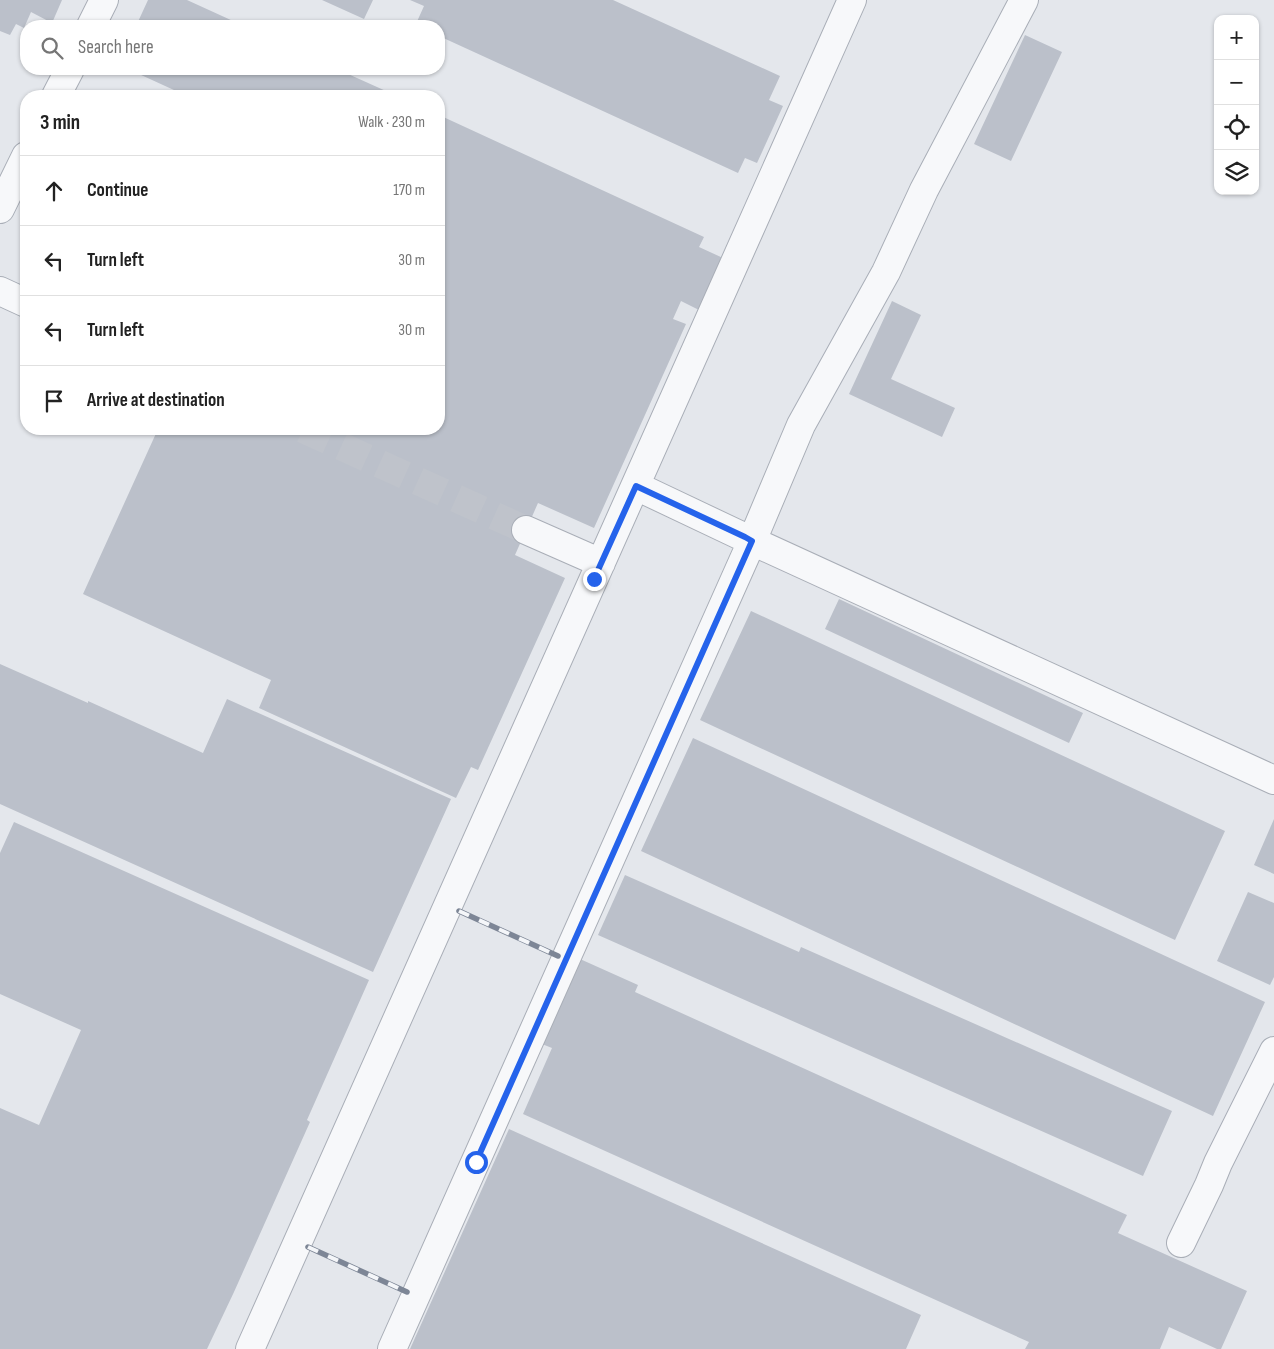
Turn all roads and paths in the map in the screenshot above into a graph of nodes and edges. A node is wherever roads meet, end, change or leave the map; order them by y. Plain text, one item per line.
1 (104, 0) edge
2 (852, 0) edge
3 (1024, 0) edge
4 (94, 20) edge
5 (67, 75) edge
6 (59, 90) edge
7 (20, 168) edge
8 (0, 209) edge
9 (0, 291) edge
10 (20, 300) edge
11 (636, 486) junction
12 (526, 530) tunnel mouth
13 (752, 541) junction
14 (601, 563) junction
15 (1274, 780) edge
16 (1274, 1051) edge
17 (1181, 1243) dead end
18 (250, 1349) edge
19 (392, 1349) edge

1 - 4 lane
2 - 11 lane
3 - 13 lane
5 - 6 lane
7 - 8 lane
9 - 10 lane
11 - 13 lane
11 - 14 lane
12 - 14 lane
13 - 15 lane
13 - 19 lane
14 - 18 lane
16 - 17 lane

